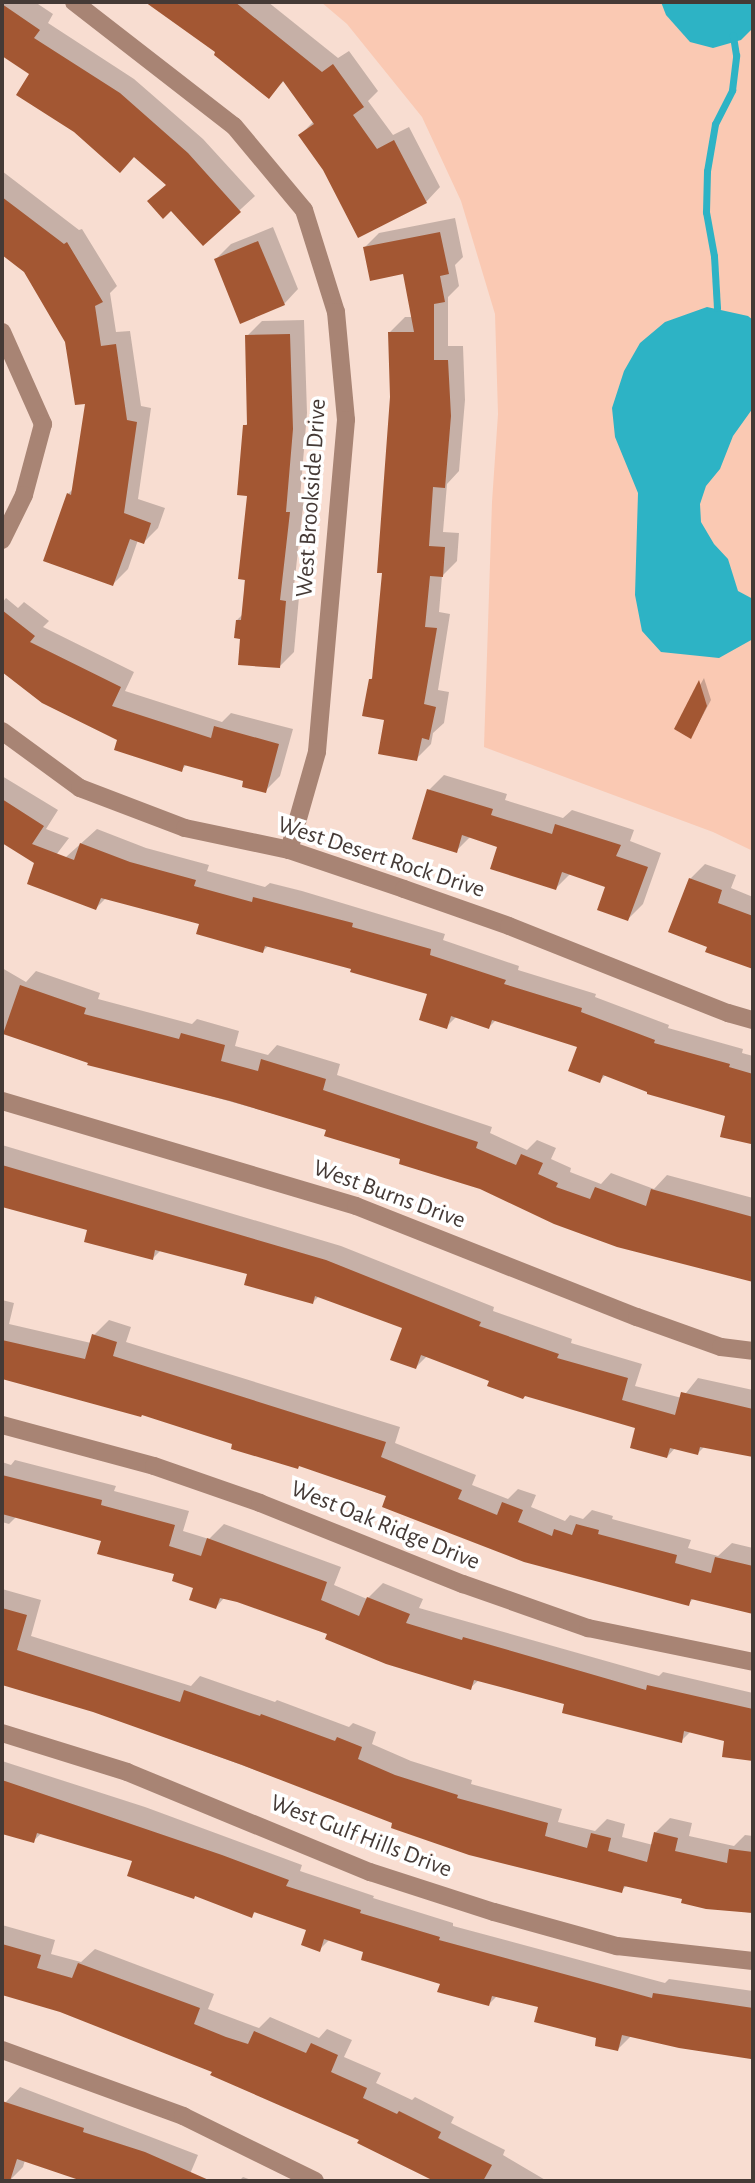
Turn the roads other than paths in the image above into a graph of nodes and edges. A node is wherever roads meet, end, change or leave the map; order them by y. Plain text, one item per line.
1 (74, 2) edge
2 (2, 332) edge
3 (2, 540) edge
4 (2, 731) edge
5 (289, 850) junction
6 (753, 1020) edge
7 (2, 1101) edge
8 (753, 1351) edge
9 (2, 1425) edge
10 (753, 1662) edge
11 (2, 1733) edge
12 (753, 1961) edge
13 (2, 2050) edge
14 (315, 2181) edge

1 - 5 street, West Brookside Drive
2 - 3 street
4 - 5 street, West Desert Rock Drive
5 - 6 street, West Desert Rock Drive
7 - 8 street, West Burns Drive
9 - 10 street, West Oak Ridge Drive
11 - 12 street, West Gulf Hills Drive
13 - 14 street

